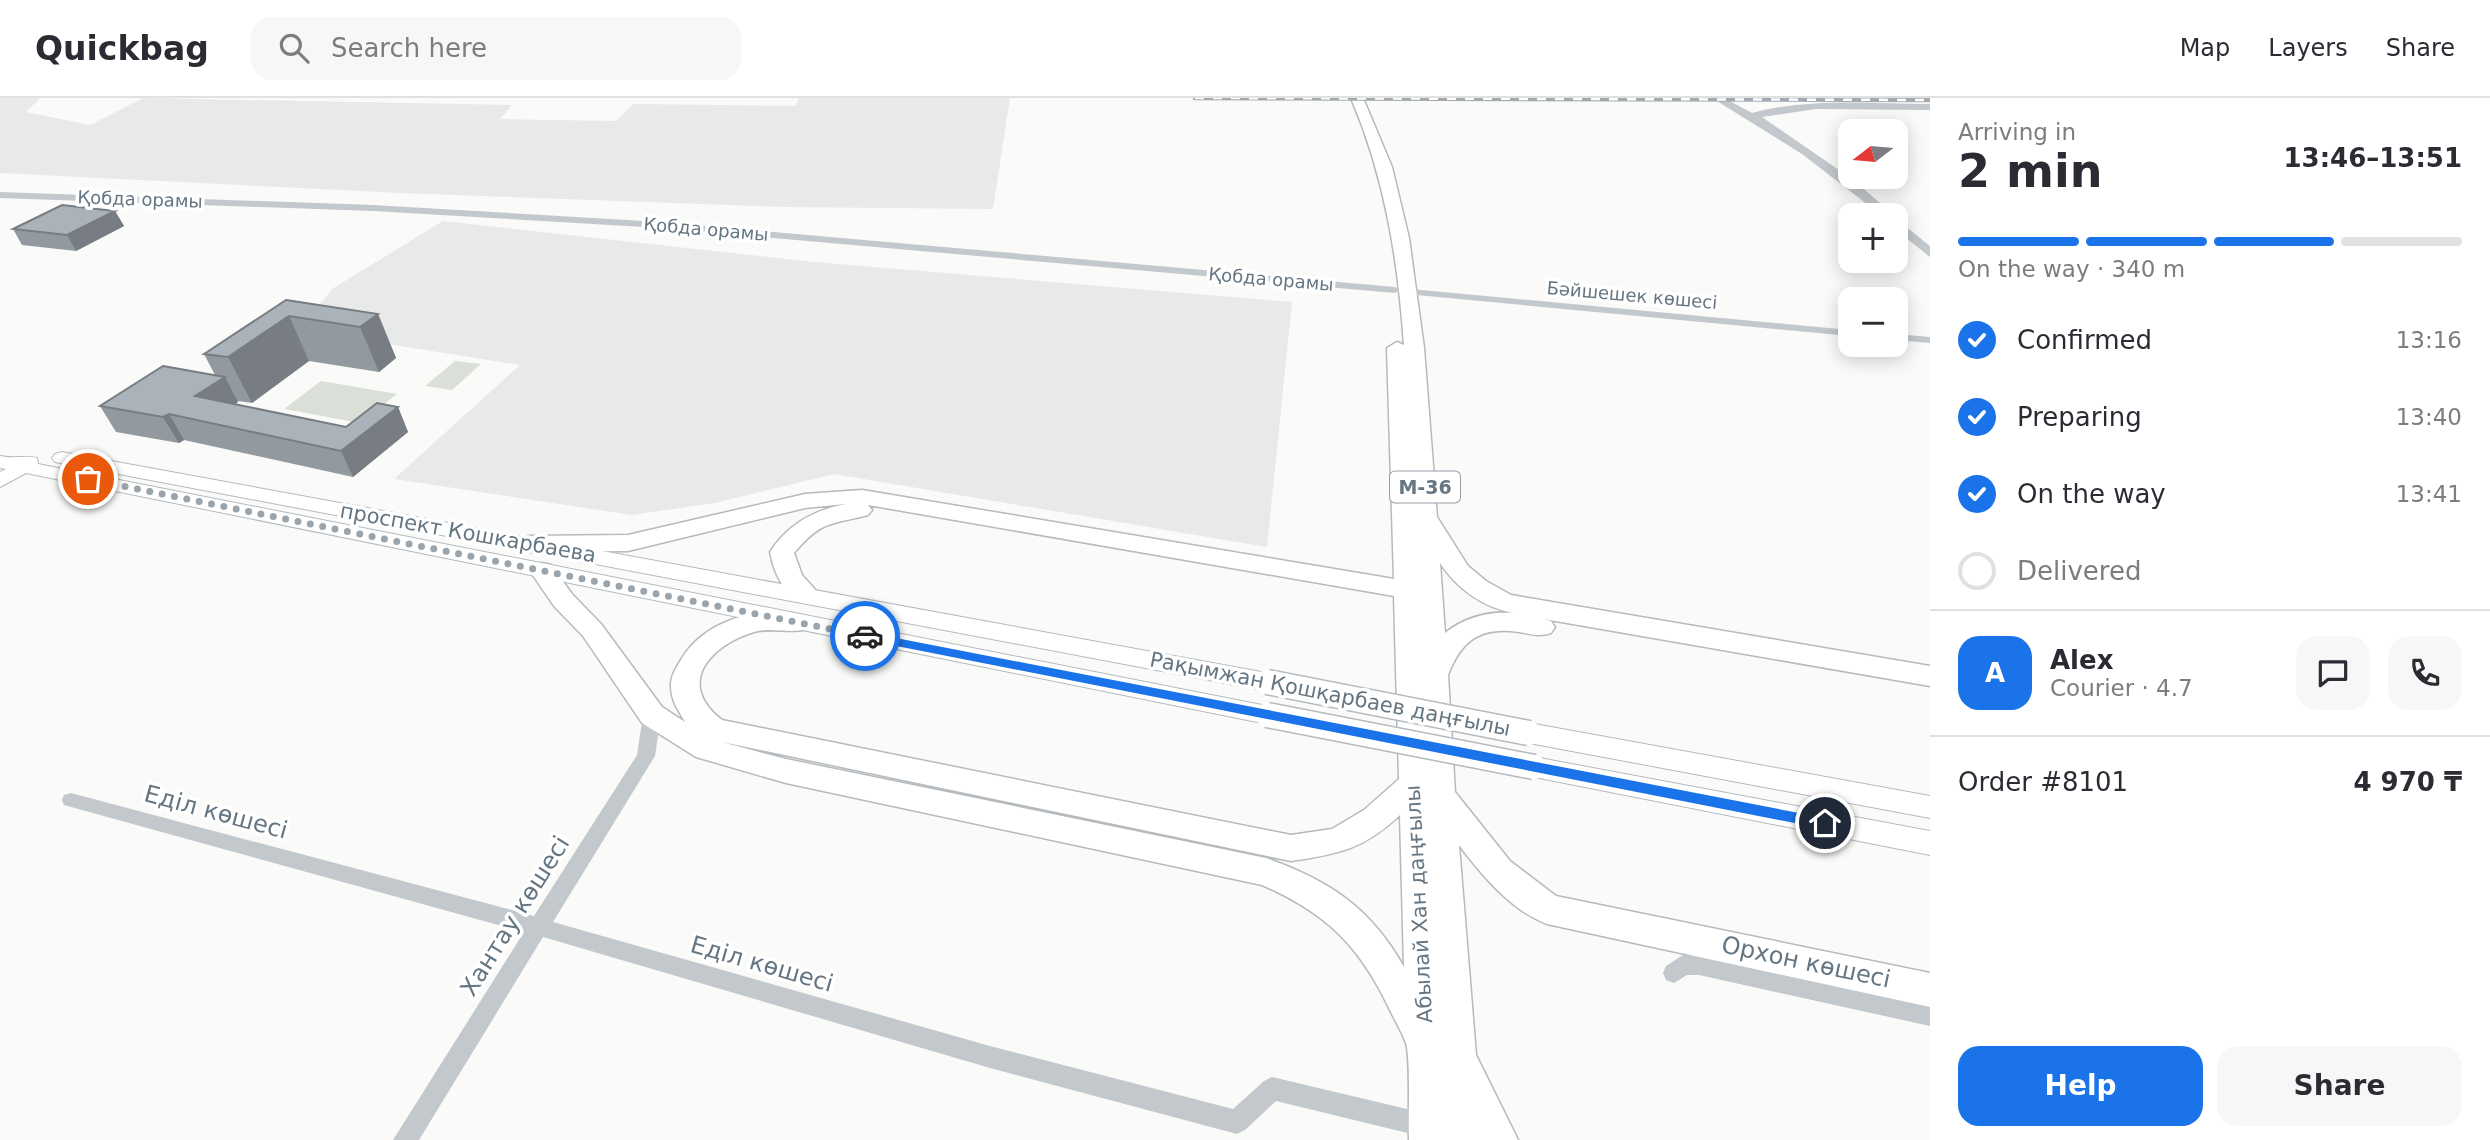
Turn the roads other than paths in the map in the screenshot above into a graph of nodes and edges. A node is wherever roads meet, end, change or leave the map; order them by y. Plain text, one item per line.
1 (1345, 98) edge
2 (1357, 98) edge
3 (1717, 98) edge
4 (1930, 107) edge
5 (1758, 120) junction
6 (0, 195) edge
7 (1875, 203) edge
8 (1908, 234) edge
9 (1930, 253) edge
10 (1403, 291) junction
11 (1838, 332) edge
12 (1908, 338) edge
13 (1930, 340) edge
14 (12, 462) edge
15 (1427, 517) junction
16 (535, 557) junction
17 (729, 581) joint
18 (1407, 597) junction
19 (803, 609) junction
20 (1930, 676) edge
21 (1434, 682) junction
22 (1930, 690) edge
23 (652, 715) junction
24 (1428, 792) junction
25 (71, 800) dead end
26 (1930, 807) edge
27 (1930, 844) edge
28 (539, 927) junction
29 (1674, 973) dead end
30 (1930, 990) edge
31 (1930, 1016) edge
32 (1442, 1050) junction
33 (1429, 1133) edge
34 (405, 1140) edge
35 (1464, 1140) edge
36 (1498, 1140) edge

1 - 10 main road, M-36
2 - 10 main road, M-36
3 - 5 street
4 - 5 street
5 - 7 street
6 - 10 street, Қобда орамы
8 - 9 street
10 - 11 street, Бәйшешек көшесі
10 - 15 main road, Абылай Хан даңғылы / M-36
10 - 18 main road, Абылай Хан даңғылы / M-36
12 - 13 street
14 - 16 main road, Рақымжан Қошқарбаев даңғылы
14 - 16 main road, проспект Кошкарбаева
15 - 20 main road
15 - 21 main road, Абылай Хан даңғылы / M-36
16 - 17 main road, проспект Кошкарбаева
16 - 18 main road
16 - 19 main road, Рақымжан Қошқарбаев даңғылы
16 - 23 main road
17 - 19 main road, Рақымжан Қошқарбаев даңғылы
18 - 19 main road
18 - 24 main road, Абылай Хан даңғылы / M-36
19 - 24 main road
19 - 26 main road, Рақымжан Қошқарбаев даңғылы, bridge
19 - 27 main road, Рақымжан Қошқарбаев даңғылы, bridge
21 - 22 main road
21 - 24 main road, Абылай Хан даңғылы / M-36
23 - 28 street, Хантау көшесі
23 - 32 main road
24 - 30 main road
24 - 32 main road, Абылай Хан даңғылы / M-36
25 - 28 street, Еділ көшесі
28 - 33 street, Еділ көшесі
28 - 34 street, Хантау көшесі
29 - 31 street, Орхон көшесі
32 - 33 main road, Абылай Хан даңғылы / M-36
32 - 35 main road, Абылай Хан даңғылы / M-36
32 - 36 main road

